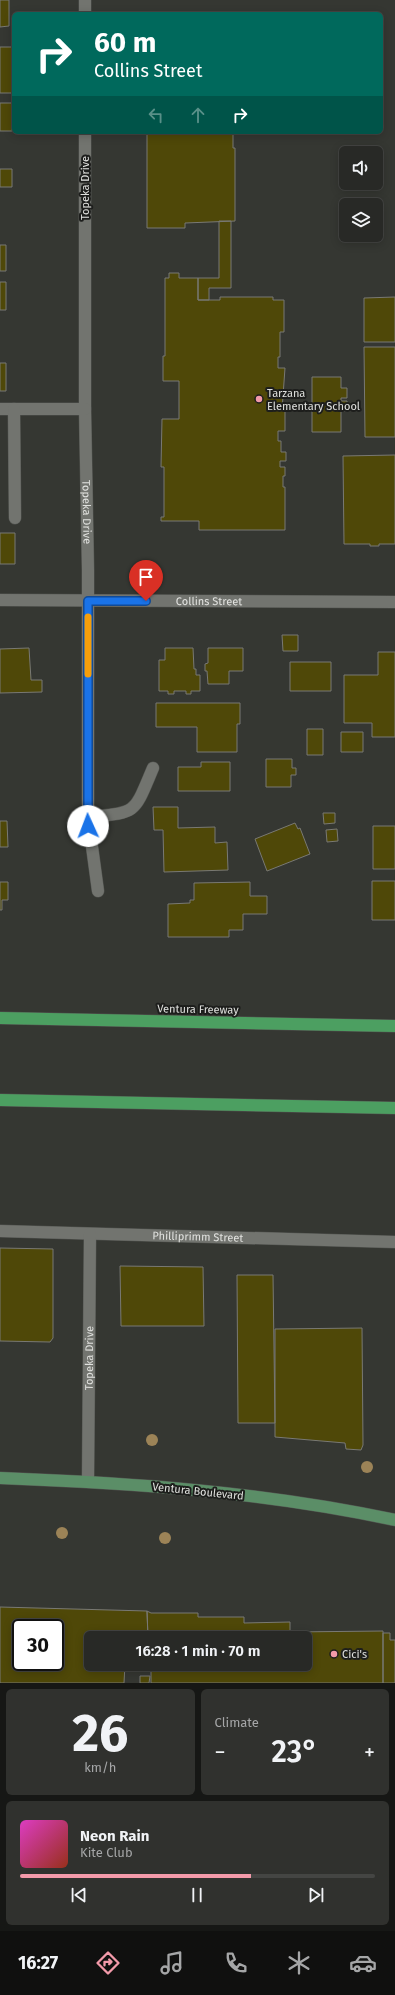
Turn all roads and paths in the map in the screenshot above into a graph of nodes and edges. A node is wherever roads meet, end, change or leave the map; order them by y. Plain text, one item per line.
1 (85, 0) edge
2 (85, 12) edge
3 (85, 134) edge
4 (0, 409) edge
5 (14, 409) junction
6 (85, 409) junction
7 (15, 518) dead end
8 (0, 600) edge
9 (88, 601) junction
10 (395, 602) edge
11 (153, 768) dead end
12 (88, 817) junction
13 (98, 890) dead end
14 (0, 1018) edge
15 (395, 1026) edge
16 (0, 1100) edge
17 (395, 1108) edge
18 (0, 1231) edge
19 (90, 1234) junction
20 (395, 1242) edge
21 (0, 1478) edge
22 (88, 1481) junction
23 (395, 1520) edge

1 - 2 street
3 - 6 street, Topeka Drive
4 - 5 street
5 - 6 street
5 - 7 street
6 - 9 street, Topeka Drive
8 - 9 street, Collins Street
9 - 10 street, Collins Street
9 - 12 street, Topeka Drive
11 - 12 street
12 - 13 street, Topeka Drive
14 - 15 highway, Ventura Freeway
16 - 17 highway
18 - 19 street, Philliprimm Street
19 - 20 street, Philliprimm Street
19 - 22 street, Topeka Drive
21 - 22 main road, Ventura Boulevard
22 - 23 main road, Ventura Boulevard

